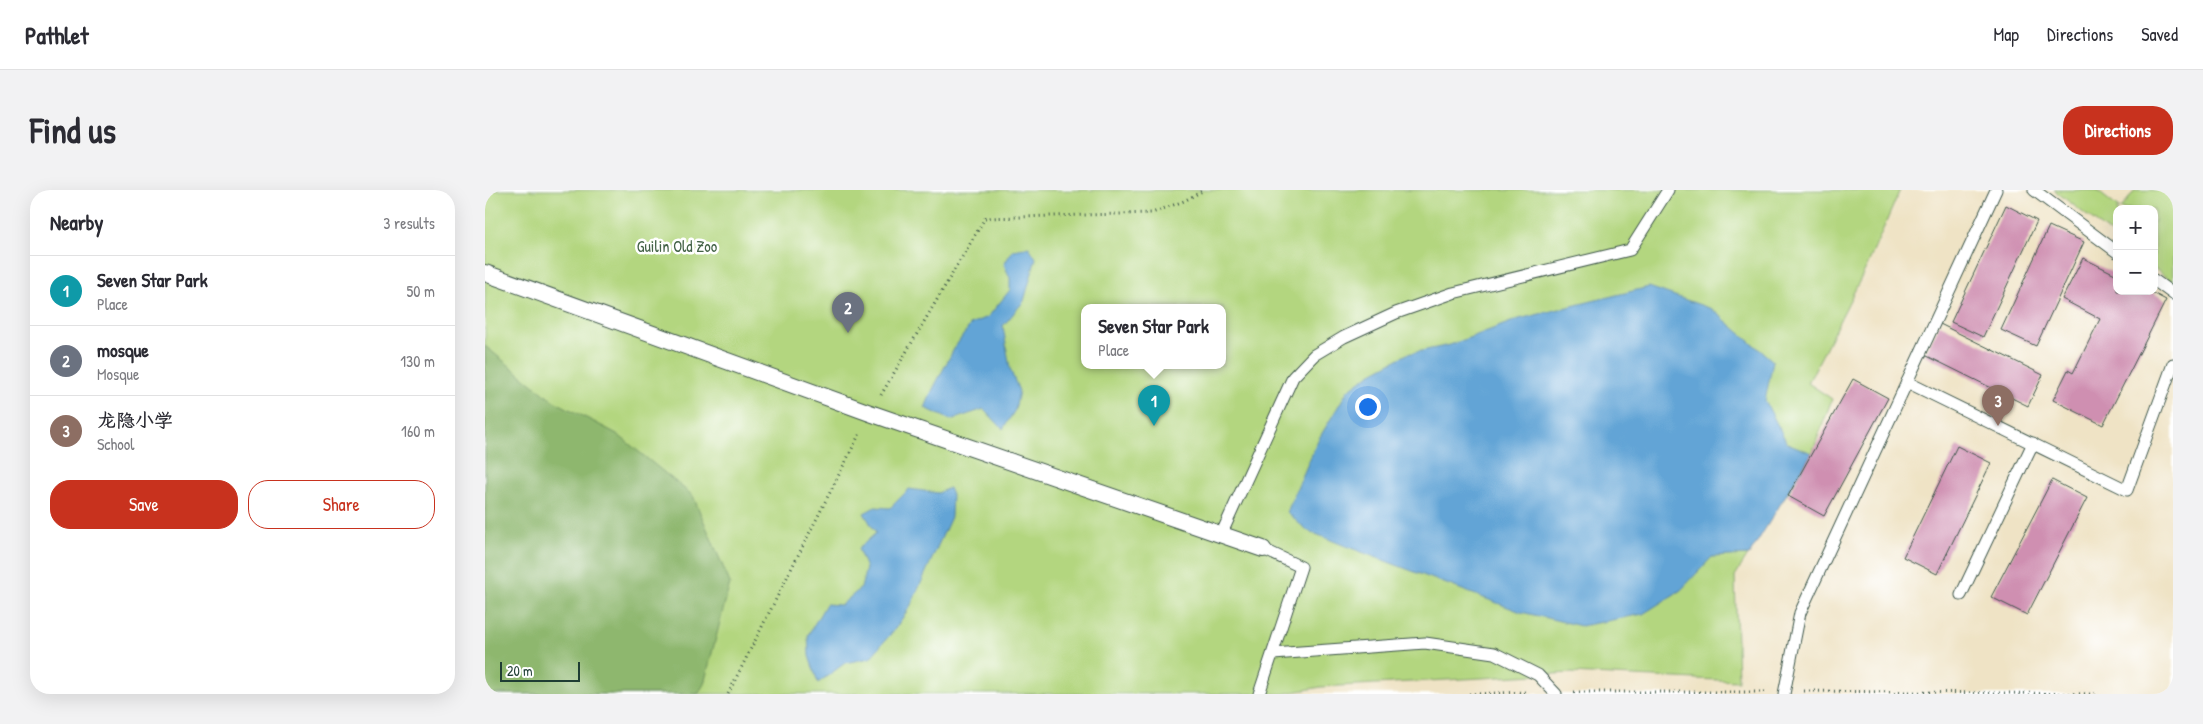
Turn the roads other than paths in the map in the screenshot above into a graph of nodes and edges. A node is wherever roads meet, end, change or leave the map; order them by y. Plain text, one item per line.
1 (1668, 190) edge
2 (1996, 190) edge
3 (2034, 190) edge
4 (2114, 250) edge
5 (485, 273) edge
6 (2158, 283) edge
7 (2173, 294) edge
8 (2173, 364) edge
9 (1907, 382) junction
10 (2033, 444) junction
11 (1221, 534) junction
12 (1263, 549) joint
13 (1961, 595) dead end
14 (1273, 654) junction
15 (1259, 694) edge
16 (1556, 694) edge
17 (1785, 694) edge

1 - 11 lane
2 - 9 lane
3 - 4 lane
5 - 11 street
6 - 7 lane
8 - 10 lane
9 - 10 lane
9 - 17 lane
10 - 13 lane
11 - 12 street
12 - 14 lane
14 - 15 lane
14 - 16 lane

